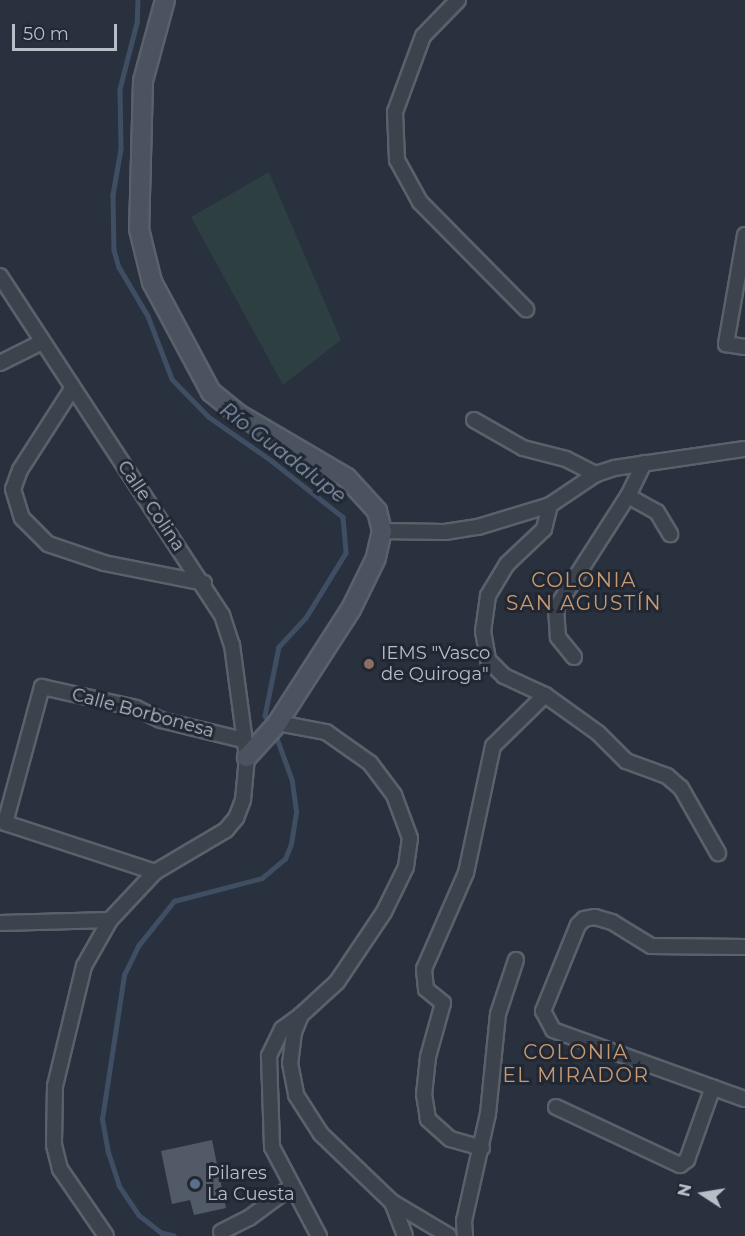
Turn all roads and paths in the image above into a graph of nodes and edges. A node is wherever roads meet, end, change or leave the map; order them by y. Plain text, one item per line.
1 (165, 0) edge
2 (458, 0) edge
3 (745, 235) edge
4 (0, 276) edge
5 (526, 309) dead end
6 (42, 342) junction
7 (745, 347) edge
8 (0, 363) edge
9 (72, 389) junction
10 (474, 420) dead end
11 (745, 449) edge
12 (644, 463) junction
13 (596, 474) junction
14 (628, 496) junction
15 (550, 505) junction
16 (382, 531) junction
17 (670, 534) dead end
18 (204, 584) junction
19 (574, 657) dead end
20 (545, 695) junction
21 (274, 728) junction
22 (245, 748) junction
23 (717, 853) dead end
24 (154, 872) junction
25 (110, 920) junction
26 (0, 923) edge
27 (745, 947) edge
28 (516, 960) dead end
29 (302, 1015) junction
30 (713, 1087) junction
31 (745, 1099) edge
32 (556, 1107) dead end
33 (482, 1148) junction
34 (291, 1187) junction
35 (392, 1202) junction
36 (221, 1232) dead end
37 (106, 1236) edge
38 (319, 1236) edge
39 (405, 1236) edge
40 (449, 1236) edge
41 (465, 1236) edge

1 - 16 street
2 - 5 street
3 - 7 street
4 - 6 street, Calle Colina
6 - 8 street
6 - 9 street, Calle Colina
9 - 18 street, Calle Colina
9 - 18 street
10 - 13 street
11 - 12 street
12 - 13 street
12 - 14 street
13 - 15 street
14 - 17 street
14 - 19 street
15 - 16 street
15 - 20 street
16 - 21 street
18 - 22 street, Calle Colina
20 - 23 street
20 - 33 street
21 - 22 street
21 - 29 street
22 - 24 street, Calle Colina
22 - 24 street, Calle Borbonesa
24 - 25 street, Calle Colina
25 - 26 street
25 - 37 street, Calle Colina
27 - 30 street
28 - 33 street
29 - 34 street
29 - 35 street
30 - 31 street
30 - 32 street
33 - 41 street
34 - 36 street
34 - 38 street
35 - 39 street
35 - 40 street

